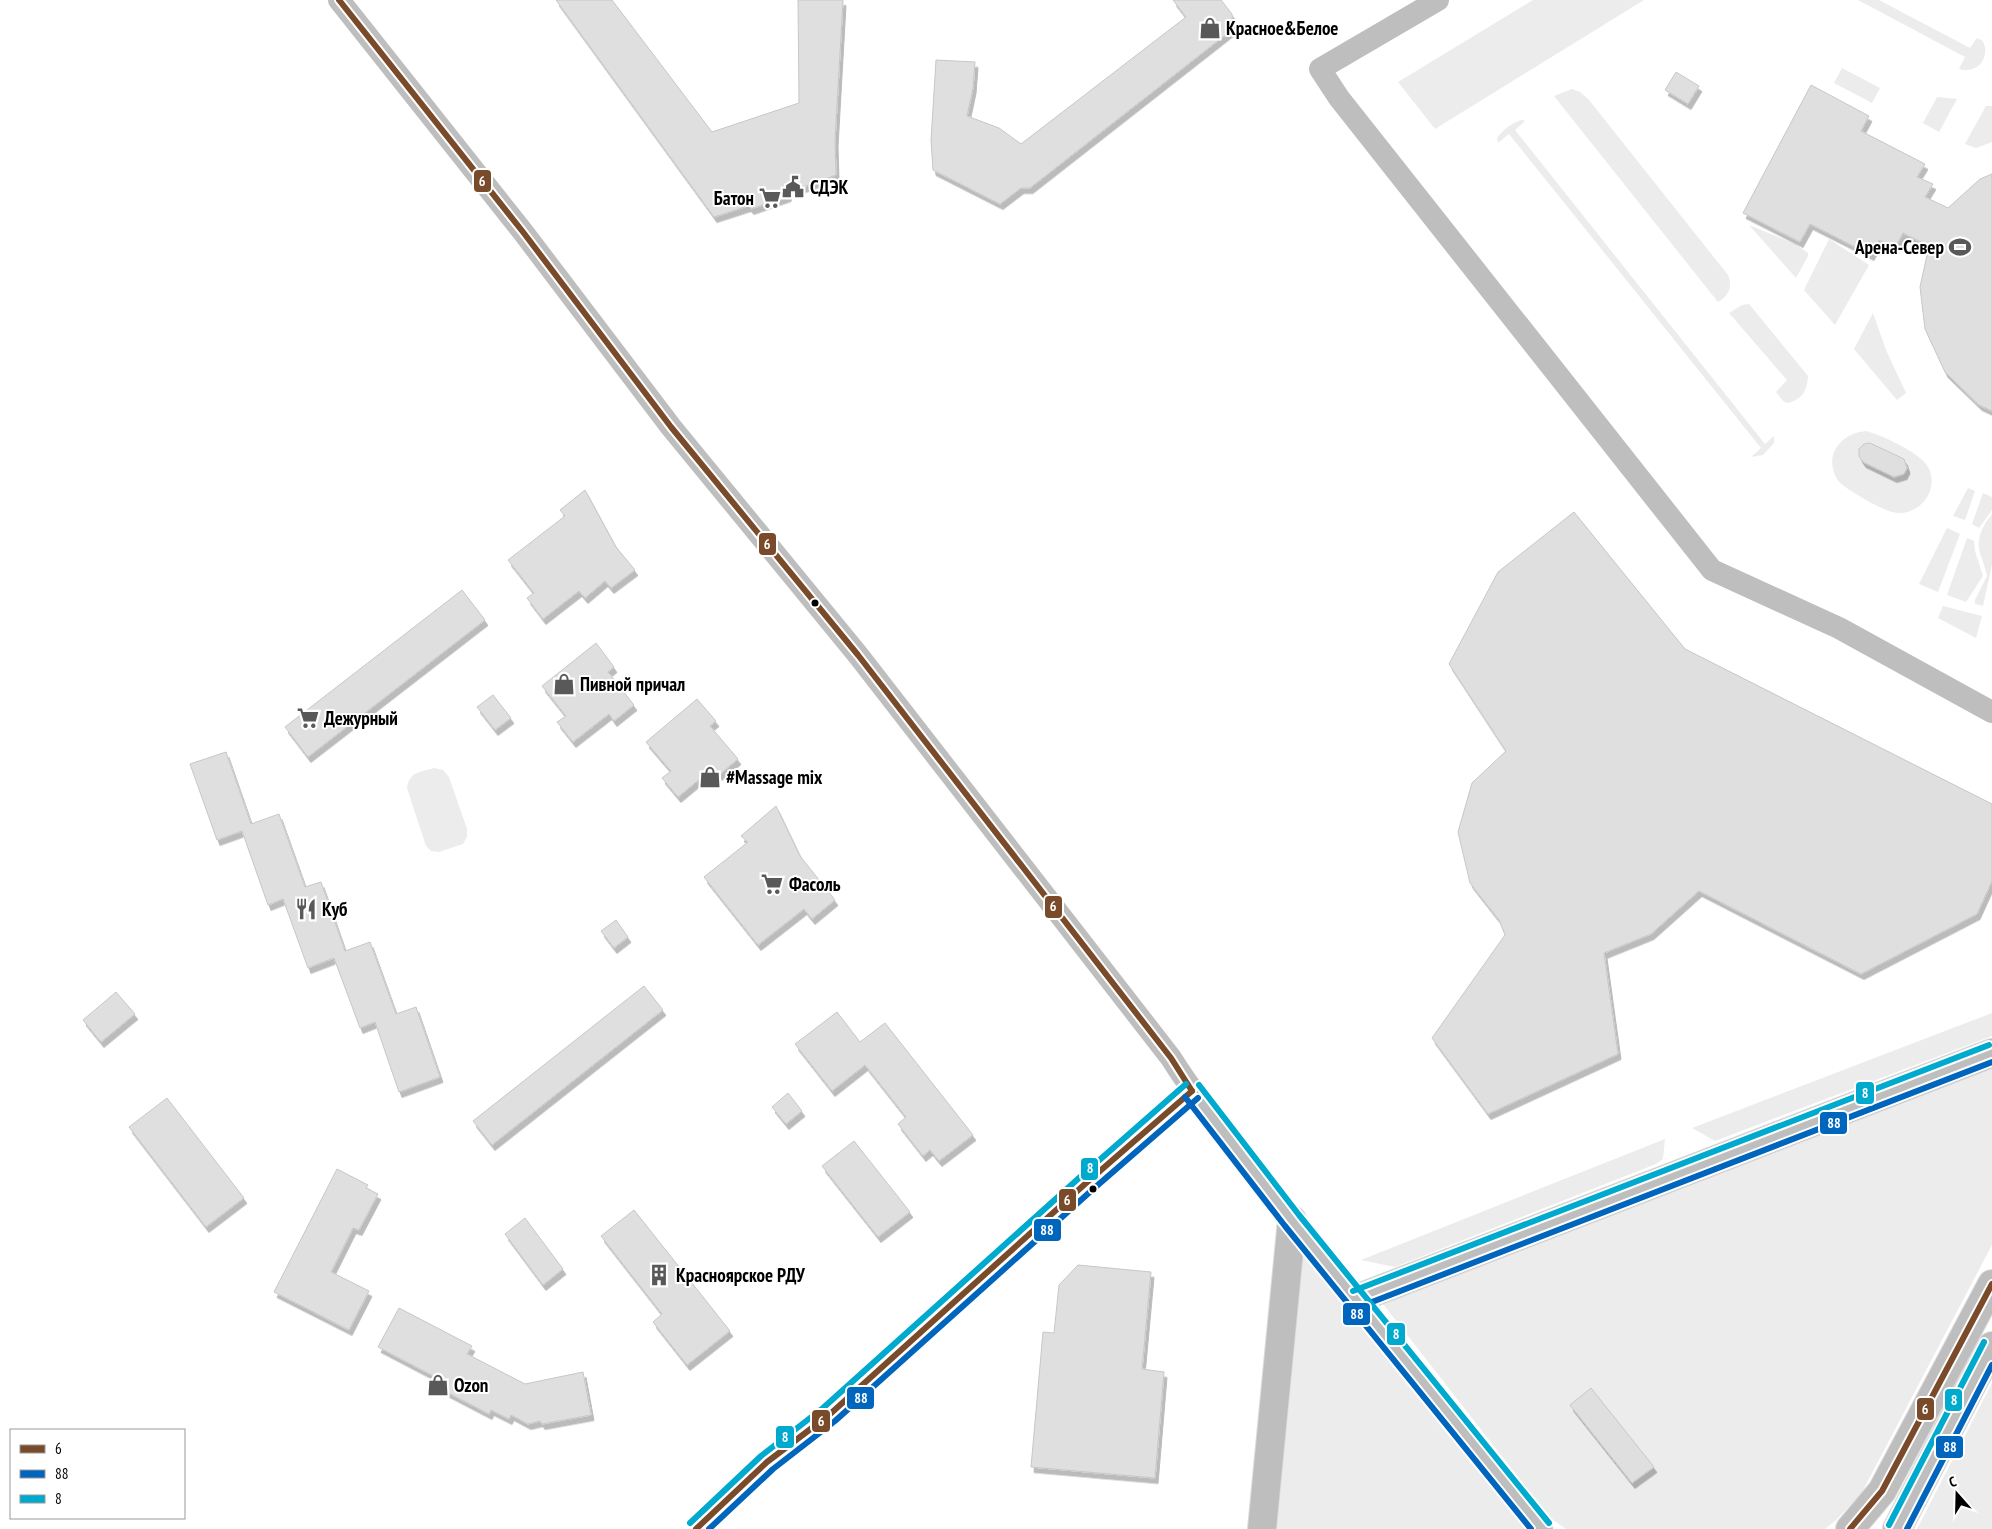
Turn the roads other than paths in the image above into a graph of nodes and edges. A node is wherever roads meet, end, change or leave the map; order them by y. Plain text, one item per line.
1 (339, 0) edge
2 (1438, 0) edge
3 (1992, 712) edge
4 (1992, 1053) edge
5 (1292, 1220) junction
6 (1992, 1284) edge
7 (1356, 1299) junction
8 (1992, 1346) edge
9 (1262, 1529) edge
10 (1542, 1529) edge
11 (1850, 1529) edge
12 (1897, 1529) edge

1 - 5 street
2 - 3 street
4 - 7 main road
5 - 7 street
5 - 9 main road
6 - 11 main road
7 - 10 street
8 - 12 main road

